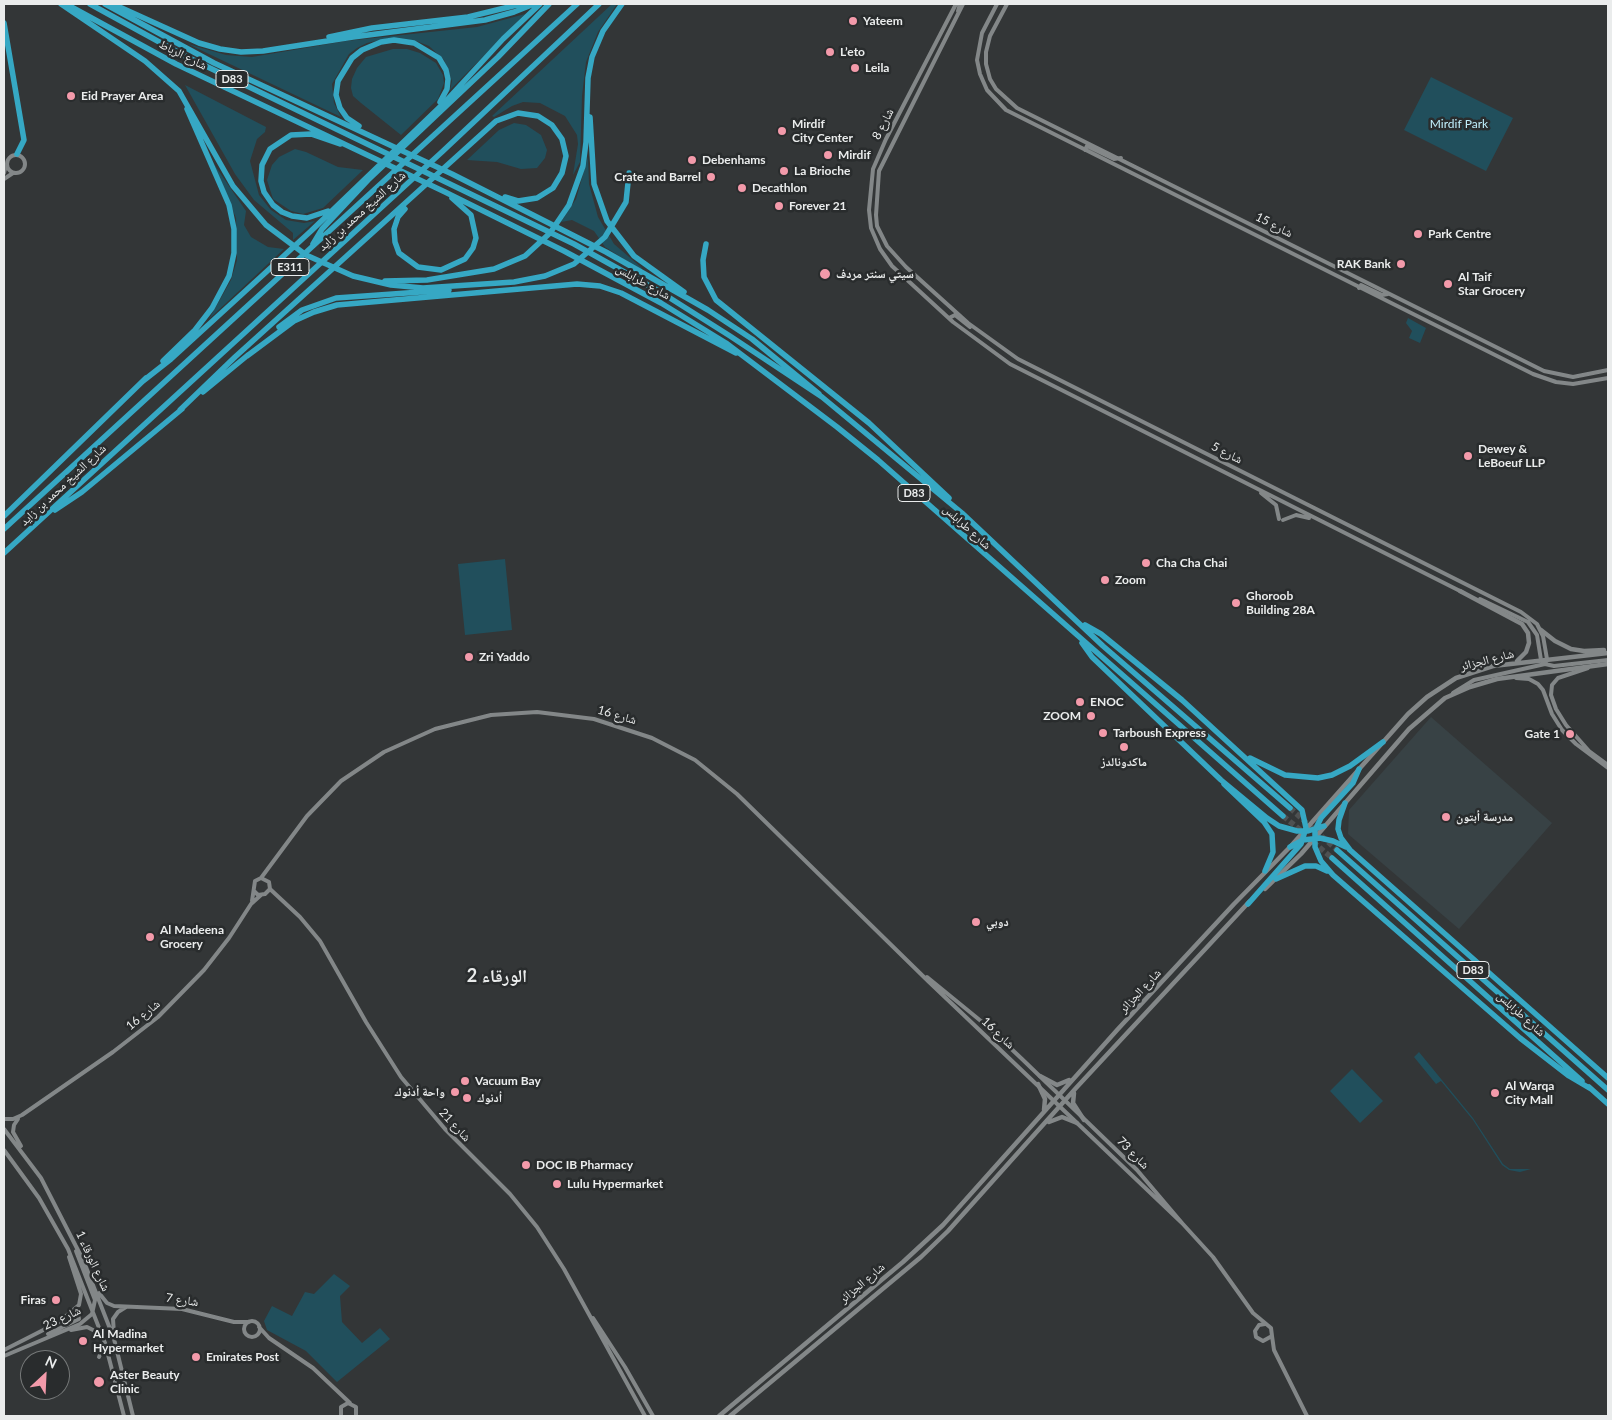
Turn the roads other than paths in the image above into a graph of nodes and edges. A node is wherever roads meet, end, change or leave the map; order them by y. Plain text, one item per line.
1 (61, 4) edge
2 (66, 4) edge
3 (90, 4) edge
4 (106, 4) edge
5 (112, 4) edge
6 (520, 4) edge
7 (534, 4) edge
8 (540, 4) edge
9 (549, 4) edge
10 (576, 4) edge
11 (599, 4) edge
12 (622, 4) edge
13 (956, 4) edge
14 (962, 4) edge
15 (997, 4) edge
16 (1007, 4) edge
17 (4, 23) edge
18 (293, 47) junction
19 (178, 92) junction
20 (588, 98) junction
21 (431, 114) junction
22 (344, 143) junction
23 (389, 144) junction
24 (1085, 150) junction
25 (17, 154) junction
26 (1121, 158) junction
27 (6, 165) junction
28 (4, 173) edge
29 (14, 173) junction
30 (628, 173) dead end
31 (4, 179) edge
32 (358, 184) junction
33 (448, 184) joint
34 (484, 190) junction
35 (445, 192) junction
36 (413, 198) junction
37 (706, 244) dead end
38 (312, 247) junction
39 (894, 255) joint
40 (888, 260) joint
41 (370, 280) junction
42 (496, 284) junction
43 (1359, 288) junction
44 (1388, 294) junction
45 (708, 310) junction
46 (949, 318) junction
47 (972, 327) junction
48 (1485, 350) junction
49 (1507, 353) junction
50 (741, 355) junction
51 (247, 356) junction
52 (1608, 370) edge
53 (1608, 378) edge
54 (143, 381) junction
55 (822, 397) junction
56 (180, 410) junction
57 (1260, 491) junction
58 (49, 512) junction
59 (962, 513) junction
60 (4, 516) edge
61 (1320, 521) junction
62 (4, 529) edge
63 (4, 553) edge
64 (1460, 591) junction
65 (1079, 622) junction
66 (1541, 630) junction
67 (1080, 639) junction
68 (1608, 651) edge
69 (1540, 660) junction
70 (1608, 660) edge
71 (1546, 662) junction
72 (1514, 663) junction
73 (1608, 664) edge
74 (1588, 668) junction
75 (1511, 678) junction
76 (1453, 693) junction
77 (1576, 736) junction
78 (1572, 740) junction
79 (1383, 742) junction
80 (1240, 752) junction
81 (1608, 767) edge
82 (1359, 770) junction
83 (1222, 780) junction
84 (1345, 803) junction
85 (1290, 808) tunnel mouth
86 (1283, 816) tunnel mouth
87 (1324, 826) junction
88 (1305, 830) junction
89 (1315, 830) junction
90 (1314, 838) junction
91 (1303, 840) junction
92 (1290, 847) junction
93 (1337, 850) tunnel mouth
94 (1350, 850) junction
95 (1332, 858) tunnel mouth
96 (272, 867) junction
97 (1265, 871) junction
98 (1333, 875) junction
99 (262, 878) junction
100 (1276, 879) junction
101 (269, 882) junction
102 (270, 889) junction
103 (254, 891) junction
104 (263, 895) junction
105 (279, 900) junction
106 (251, 904) junction
107 (1248, 904) junction
108 (922, 974) junction
109 (1040, 1076) junction
110 (1074, 1077) junction
111 (1608, 1078) edge
112 (1038, 1084) junction
113 (1076, 1088) junction
114 (1591, 1089) junction
115 (1608, 1090) edge
116 (1058, 1095) junction
117 (1054, 1100) junction
118 (1064, 1102) junction
119 (1608, 1104) edge
120 (1060, 1107) junction
121 (1042, 1114) junction
122 (22, 1115) junction
123 (4, 1119) edge
124 (1084, 1120) junction
125 (1077, 1123) junction
126 (1045, 1124) junction
127 (4, 1129) edge
128 (4, 1151) edge
129 (26, 1156) junction
130 (1182, 1223) junction
131 (76, 1249) junction
132 (68, 1250) junction
133 (96, 1289) junction
134 (126, 1307) junction
135 (586, 1310) junction
136 (93, 1312) junction
137 (1253, 1313) junction
138 (234, 1322) junction
139 (248, 1322) junction
140 (1265, 1324) junction
141 (53, 1326) junction
142 (259, 1327) junction
143 (1256, 1329) junction
144 (64, 1330) junction
145 (244, 1332) junction
146 (101, 1334) junction
147 (1272, 1336) junction
148 (254, 1337) junction
149 (269, 1338) junction
150 (114, 1339) junction
151 (38, 1340) junction
152 (1265, 1341) junction
153 (105, 1344) junction
154 (4, 1350) edge
155 (1274, 1350) junction
156 (4, 1356) edge
157 (99, 1357) dead end
158 (616, 1362) junction
159 (630, 1374) junction
160 (338, 1393) junction
161 (350, 1403) junction
162 (341, 1407) junction
163 (357, 1415) edge
164 (124, 1416) edge
165 (133, 1416) edge
166 (341, 1416) edge
167 (645, 1416) edge
168 (653, 1416) edge
169 (718, 1416) edge
170 (730, 1416) edge
171 (1307, 1416) edge

1 - 19 highway
2 - 22 highway, شارع الرباط / D83
3 - 33 highway, شارع الرباط / D83
4 - 23 highway
5 - 18 highway
6 - 18 highway
7 - 18 highway
8 - 21 highway
9 - 38 highway
10 - 38 highway, شارع الشيخ محمد بن زايد / E311
11 - 58 highway, شارع الشيخ محمد بن زايد / E311
12 - 20 highway
13 - 40 street, شارع 8
14 - 39 street, شارع 8
15 - 24 street, شارع 15
16 - 26 street, شارع 15
17 - 25 highway
19 - 41 highway
19 - 54 highway
20 - 41 highway
20 - 45 highway
21 - 23 highway
21 - 32 highway
22 - 32 highway
22 - 35 highway, شارع الرباط / D83
23 - 34 highway
24 - 26 street
24 - 43 street, شارع 15
25 - 27 street
25 - 29 street
26 - 44 street, شارع 15
27 - 28 street
27 - 29 street
29 - 31 street
30 - 42 highway
32 - 54 highway
33 - 55 highway, شارع طرابلس / D83
34 - 36 highway
34 - 45 highway
35 - 36 highway
35 - 50 highway, شارع طرابلس / D83
36 - 56 highway
37 - 59 highway
38 - 62 highway, شارع الشيخ محمد بن زايد / E311
39 - 47 street, شارع 5
40 - 46 street, شارع 5
41 - 42 highway
42 - 51 highway
43 - 44 street
43 - 48 street, شارع 15
44 - 49 street, شارع 15
45 - 55 highway
46 - 47 street
46 - 57 street, شارع 5
47 - 66 street, شارع 5
48 - 49 street
48 - 53 street, شارع 15
49 - 52 street, شارع 15
50 - 51 highway
50 - 67 highway, شارع طرابلس / D83
51 - 56 highway
54 - 60 highway
55 - 59 highway, شارع طرابلس / D83
56 - 58 highway
57 - 61 street, شارع 5
57 - 61 street
58 - 63 highway, شارع الشيخ محمد بن زايد / E311
59 - 65 highway, شارع طرابلس / D83
61 - 64 street, شارع 5
64 - 69 street, شارع 5
64 - 72 main road
65 - 80 highway
65 - 85 highway, شارع طرابلس / D83
66 - 68 main road
66 - 71 street
67 - 83 highway
67 - 86 highway, شارع طرابلس / D83
68 - 71 main road, شارع الجزائر
69 - 71 main road, شارع الجزائر
69 - 72 main road, شارع الجزائر
70 - 71 street
71 - 76 street
72 - 79 main road, شارع الجزائر
73 - 74 main road, شارع الجزائر
74 - 75 main road, شارع الجزائر
74 - 77 street
75 - 76 main road, شارع الجزائر
75 - 78 street
76 - 84 main road, شارع الجزائر
77 - 78 street
77 - 81 street
78 - 81 street
79 - 80 highway
79 - 82 main road, شارع الجزائر
80 - 88 highway
82 - 88 main road, شارع الجزائر
82 - 89 highway
83 - 88 highway
83 - 97 highway
84 - 87 main road, شارع الجزائر
84 - 94 highway
87 - 89 highway
87 - 90 main road, شارع الجزائر
88 - 89 highway
88 - 91 highway
88 - 92 main road, شارع الجزائر
89 - 90 highway
90 - 91 highway
90 - 94 highway
90 - 98 highway
90 - 100 main road, شارع الجزائر
91 - 92 highway
91 - 107 highway
92 - 97 main road, شارع الجزائر
93 - 115 highway, شارع طرابلس / D83
94 - 111 highway
95 - 114 highway, شارع طرابلس / D83
96 - 99 street, شارع 16
96 - 101 street, شارع 16
96 - 108 street, شارع 16
97 - 110 main road, شارع الجزائر
98 - 100 highway
98 - 114 highway
99 - 101 street
99 - 103 street
100 - 107 main road, شارع الجزائر
101 - 102 street
102 - 104 street
102 - 105 street, شارع 21
103 - 104 street
103 - 106 street, شارع 16
104 - 105 street, شارع 21
104 - 106 street, شارع 16
105 - 135 street, شارع 21
106 - 122 street, شارع 16
107 - 113 main road, شارع الجزائر
108 - 109 street, شارع 16
108 - 112 street, شارع 16
109 - 110 main road
109 - 116 street, شارع 16
110 - 116 main road, شارع الجزائر
112 - 117 street, شارع 16
112 - 121 main road
113 - 118 main road, شارع الجزائر
113 - 124 main road
114 - 119 highway, شارع طرابلس / D83
116 - 117 main road, شارع الجزائر
116 - 118 street, شارع 16
117 - 120 street, شارع 16
117 - 121 main road, شارع الجزائر
118 - 120 main road, شارع الجزائر
118 - 124 street, شارع 73
120 - 125 street, شارع 73
120 - 126 main road, شارع الجزائر
121 - 169 main road, شارع الجزائر
122 - 123 street, شارع 16
122 - 129 street
124 - 130 street, شارع 73
125 - 126 main road
125 - 130 street, شارع 73
126 - 170 main road, شارع الجزائر
127 - 129 street, شارع الورقاء 1
128 - 132 street, شارع الورقاء 1
129 - 131 street, شارع الورقاء 1
130 - 137 street, شارع 73
131 - 133 street, شارع الورقاء 1
131 - 136 street, شارع 23
132 - 136 street, شارع الورقاء 1
132 - 141 street, شارع 23
133 - 134 street, شارع 7
133 - 150 street, شارع الورقاء 1
134 - 138 street, شارع 7
134 - 150 street
135 - 158 street, شارع 21
135 - 159 street, شارع 21
136 - 144 street, شارع 23
136 - 146 street, شارع الورقاء 1
137 - 140 street, شارع 73
137 - 143 street, شارع 73
138 - 139 street, شارع 7
138 - 145 street
139 - 142 street
139 - 145 street
140 - 143 street
140 - 147 street
141 - 151 street
141 - 154 street, شارع 23
142 - 148 street
142 - 149 street
143 - 152 street
144 - 146 street
144 - 151 street, شارع 23
145 - 148 street
146 - 153 street, شارع الورقاء 1
147 - 152 street
147 - 155 street
148 - 149 street
149 - 160 street
150 - 165 street, شارع الورقاء 1
151 - 156 street, شارع 23
152 - 155 street
153 - 157 street
153 - 164 street, شارع الورقاء 1
155 - 171 street
158 - 159 street
158 - 167 street, شارع 21
159 - 168 street, شارع 21
160 - 161 street
160 - 162 street
161 - 162 street
161 - 163 street
162 - 166 street

